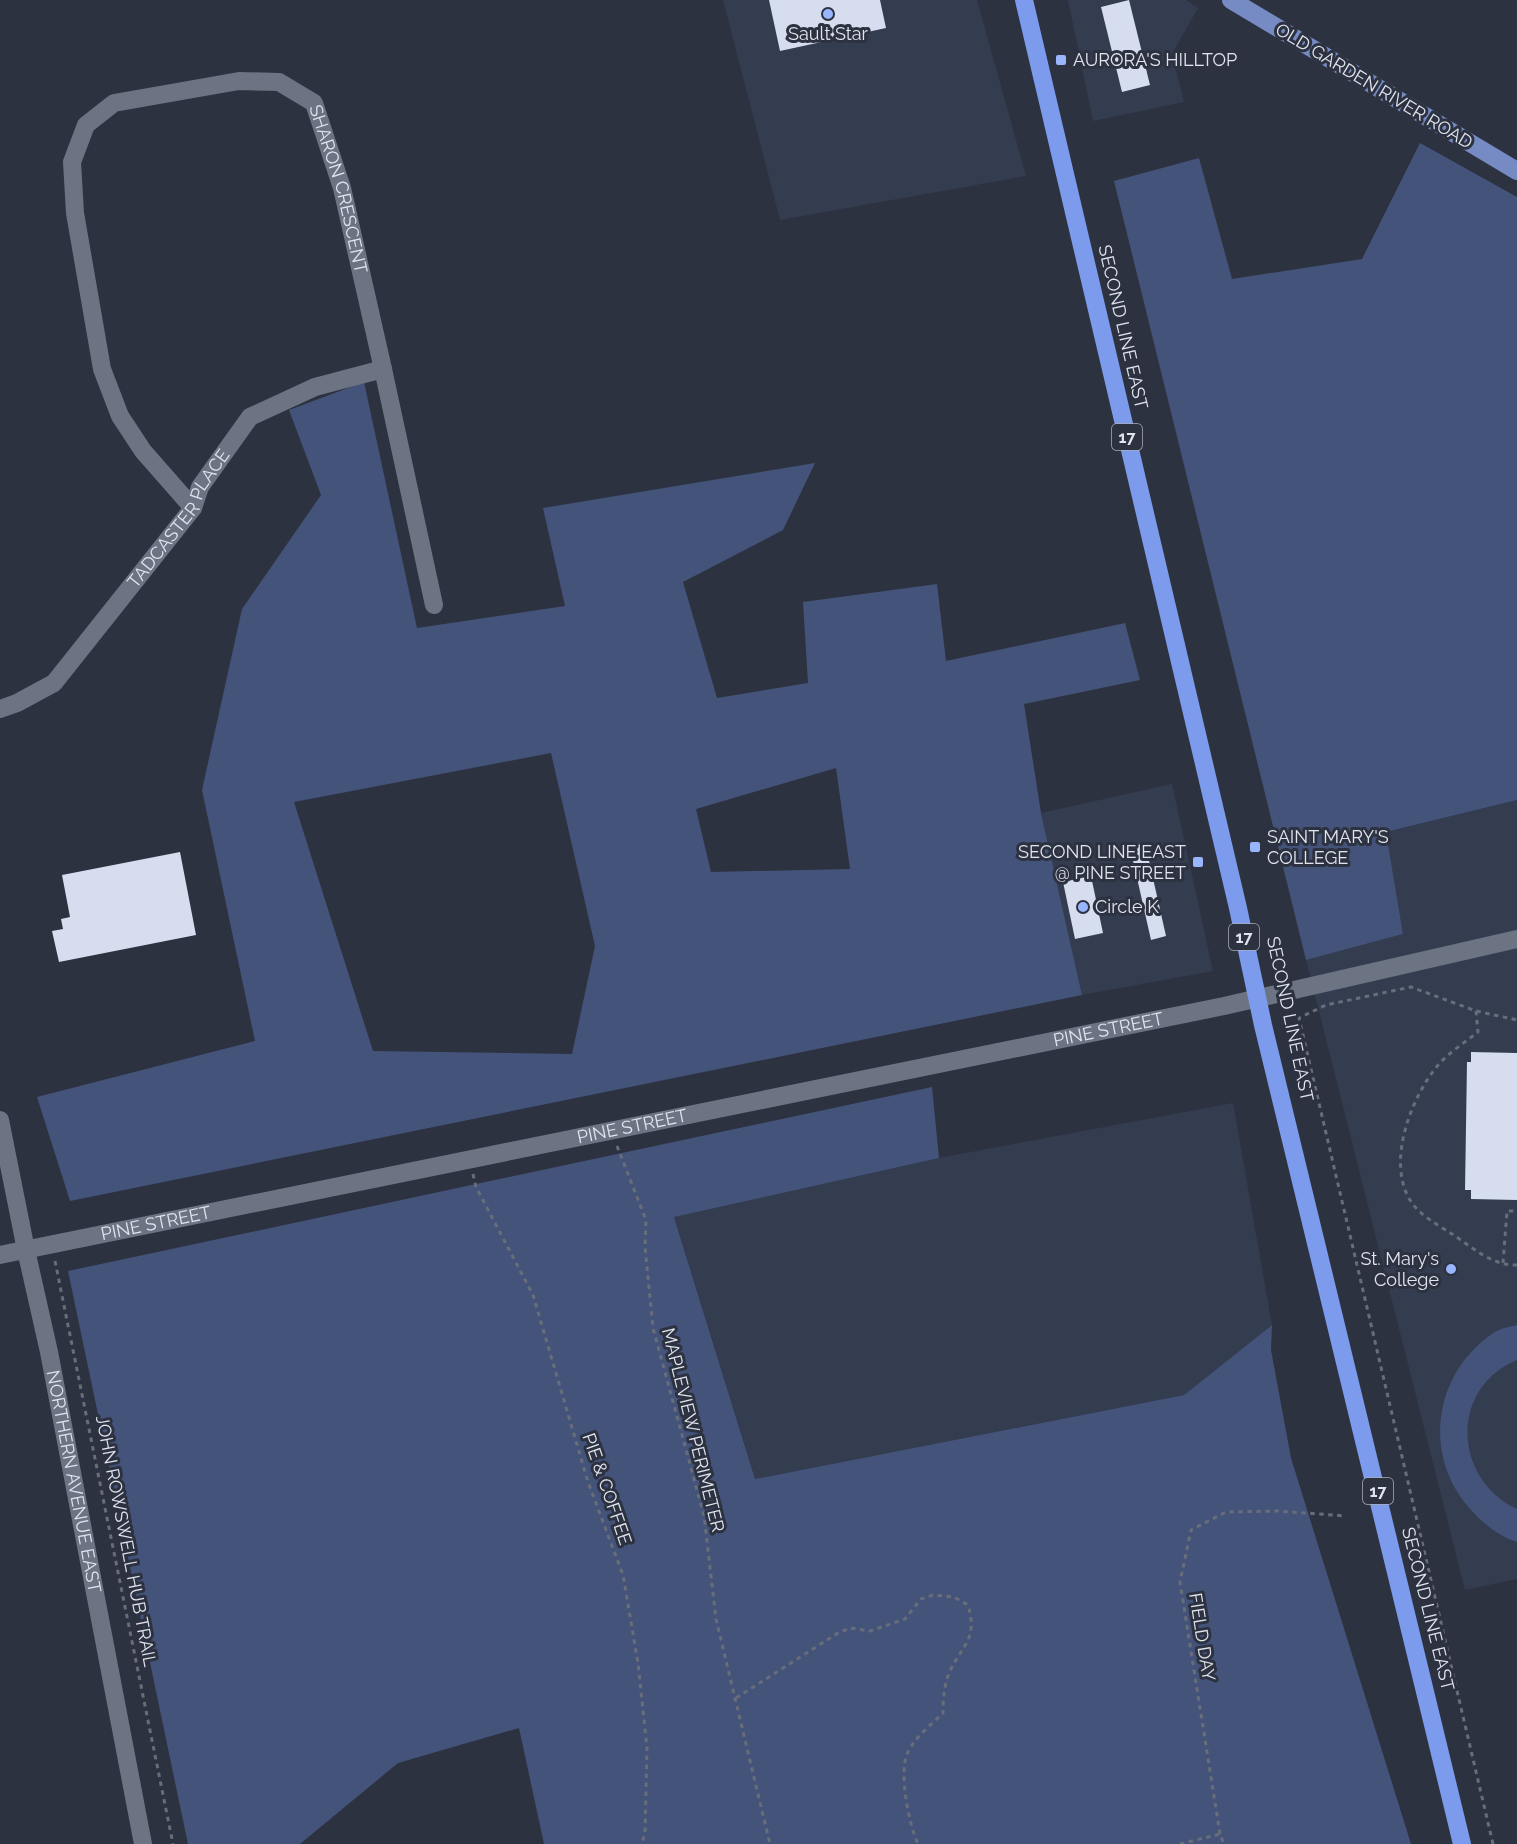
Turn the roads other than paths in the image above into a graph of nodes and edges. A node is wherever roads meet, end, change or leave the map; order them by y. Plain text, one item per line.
1 (1024, 0) edge
2 (1231, 0) edge
3 (1517, 171) edge
4 (383, 369) junction
5 (193, 507) junction
6 (434, 605) dead end
7 (0, 709) edge
8 (1517, 939) edge
9 (1261, 997) junction
10 (0, 1120) edge
11 (26, 1250) junction
12 (0, 1255) edge
13 (143, 1844) edge
14 (1462, 1844) edge

1 - 9 highway, SECOND LINE EAST / 17
2 - 3 main road, OLD GARDEN RIVER ROAD
4 - 5 street, TADCASTER PLACE
4 - 5 street, SHARON CRESCENT
4 - 6 street, SHARON CRESCENT
5 - 7 street, TADCASTER PLACE
8 - 9 street, PINE STREET
9 - 11 street, PINE STREET
9 - 14 highway, SECOND LINE EAST / 17
10 - 11 street, NORTHERN AVENUE EAST
11 - 12 street, PINE STREET
11 - 13 street, NORTHERN AVENUE EAST

